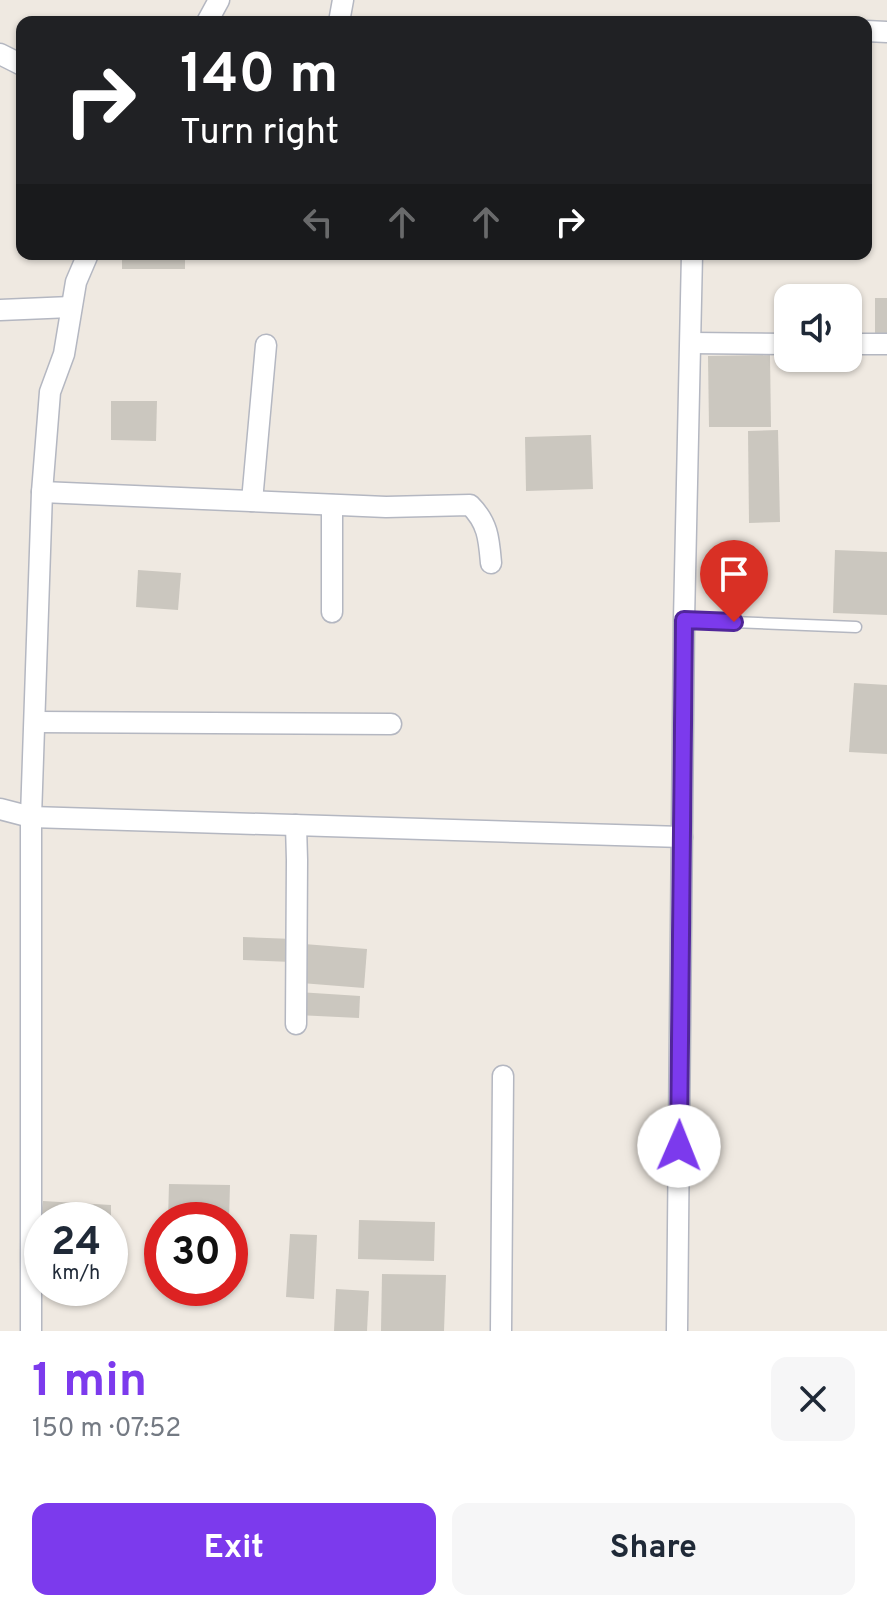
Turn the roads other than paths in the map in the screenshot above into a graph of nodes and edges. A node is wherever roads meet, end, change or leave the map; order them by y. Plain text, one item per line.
1 (85, 260) edge
2 (692, 260) edge
3 (71, 307) junction
4 (0, 310) edge
5 (691, 343) junction
6 (774, 344) edge
7 (862, 344) edge
8 (887, 344) edge
9 (266, 345) dead end
10 (42, 492) junction
11 (252, 501) junction
12 (332, 505) junction
13 (491, 563) dead end
14 (332, 612) dead end
15 (684, 620) junction
16 (856, 627) dead end
17 (36, 722) junction
18 (391, 724) dead end
19 (0, 809) edge
20 (31, 817) junction
21 (296, 825) junction
22 (682, 837) junction
23 (296, 1024) dead end
24 (503, 1076) dead end
25 (31, 1331) edge
26 (501, 1331) edge
27 (677, 1331) edge

1 - 3 street
2 - 5 street
3 - 4 street
3 - 10 street
5 - 6 street
5 - 15 street
7 - 8 street
9 - 11 street
10 - 11 street
10 - 17 street
11 - 12 street
12 - 13 street
12 - 14 street
15 - 16 lane
15 - 22 street
17 - 18 street
17 - 20 street
19 - 20 street
20 - 21 street
20 - 25 street
21 - 22 street
21 - 23 street
22 - 27 street
24 - 26 street

